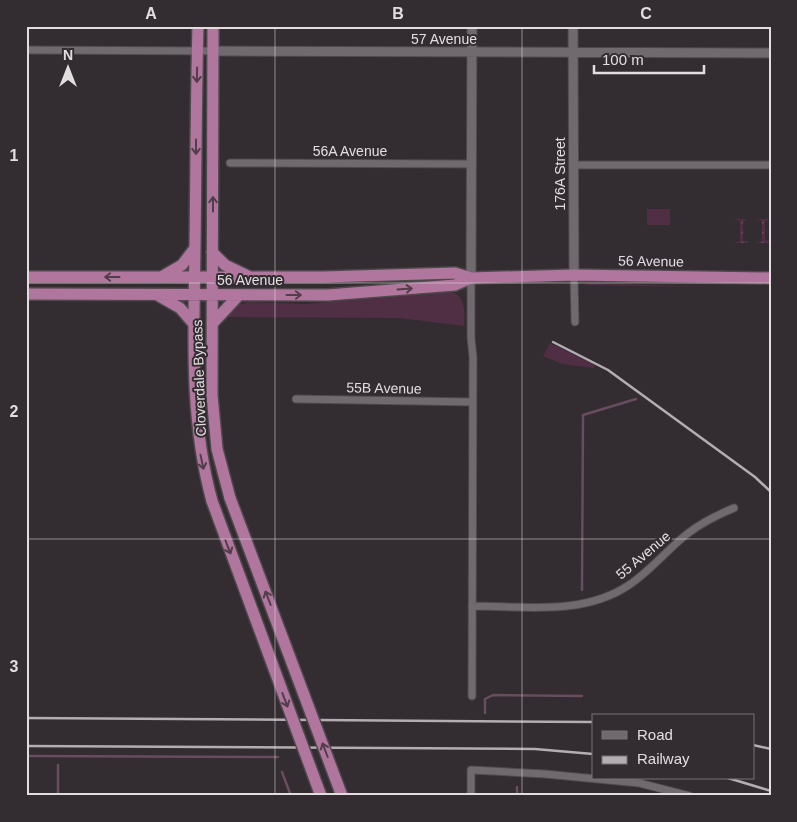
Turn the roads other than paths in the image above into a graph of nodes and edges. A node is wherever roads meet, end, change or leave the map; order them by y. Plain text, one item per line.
1 (198, 26) edge
2 (213, 26) edge
3 (472, 26) edge
4 (573, 26) edge
5 (27, 51) edge
6 (197, 51) junction
7 (213, 51) junction
8 (472, 53) junction
9 (573, 53) junction
10 (771, 53) edge
11 (230, 163) dead end
12 (471, 164) junction
13 (574, 165) junction
14 (771, 165) edge
15 (196, 248) junction
16 (212, 252) junction
17 (574, 275) junction
18 (26, 277) edge
19 (161, 277) junction
20 (251, 277) junction
21 (194, 278) junction
22 (212, 278) junction
23 (471, 278) junction
24 (771, 278) edge
25 (26, 294) edge
26 (158, 295) junction
27 (194, 295) junction
28 (212, 295) junction
29 (239, 295) junction
30 (575, 322) dead end
31 (193, 323) junction
32 (212, 324) junction
33 (296, 398) dead end
34 (473, 402) junction
35 (734, 508) dead end
36 (472, 606) junction
37 (472, 696) dead end
38 (592, 778) edge
39 (608, 780) edge
40 (321, 796) edge
41 (342, 796) edge
42 (470, 796) edge
43 (690, 796) edge

1 - 6 highway, Cloverdale Bypass
2 - 7 highway, Cloverdale Bypass
3 - 8 street
4 - 9 street, 176A Street
5 - 6 street, 57 Avenue
6 - 7 street, 57 Avenue
6 -> 15 highway, Cloverdale Bypass
7 - 8 street, 57 Avenue
16 -> 7 highway, Cloverdale Bypass
8 - 9 street, 57 Avenue
8 - 12 street
9 - 10 street, 57 Avenue
9 - 13 street, 176A Street
11 - 12 street, 56A Avenue
12 - 23 street
13 - 14 street
13 - 17 street, 176A Street
15 - 19 highway
15 - 21 highway, Cloverdale Bypass
16 - 20 highway
16 - 22 highway, Cloverdale Bypass
17 - 23 highway, 56 Avenue
17 - 24 highway, 56 Avenue
17 - 30 street, 176A Street
19 -> 18 highway, 56 Avenue
19 - 21 highway, 56 Avenue
20 - 22 highway, 56 Avenue
20 - 23 highway, 56 Avenue
21 - 22 highway, 56 Avenue
21 - 27 highway, Cloverdale Bypass
22 - 28 highway, Cloverdale Bypass
29 -> 23 highway, 56 Avenue
23 - 34 street
25 - 26 highway, 56 Avenue
26 - 27 highway, 56 Avenue
26 - 31 highway
27 - 28 highway, 56 Avenue
27 - 31 highway, Cloverdale Bypass
28 - 29 highway, 56 Avenue
28 - 32 highway, Cloverdale Bypass
29 - 32 highway
31 -> 40 highway, Cloverdale Bypass, bridge
41 -> 32 highway, Cloverdale Bypass, bridge
33 - 34 street, 55B Avenue
34 - 36 street
35 - 36 street, 55 Avenue
36 - 37 street
38 - 42 street
39 - 43 street

